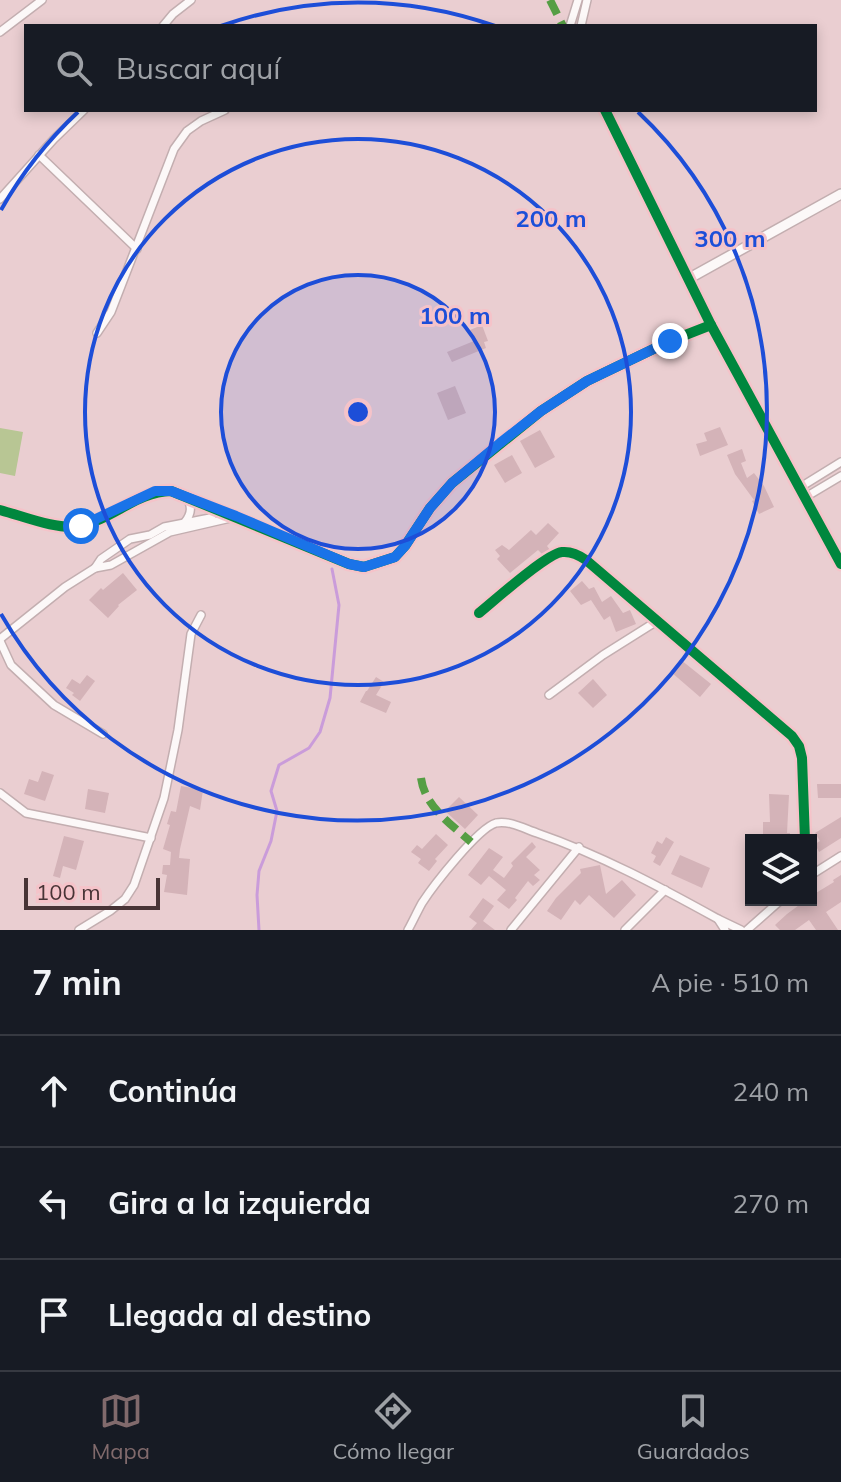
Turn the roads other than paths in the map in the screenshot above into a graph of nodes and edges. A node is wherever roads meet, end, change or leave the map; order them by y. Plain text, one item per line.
1 (42, 0) edge
2 (191, 0) edge
3 (578, 0) edge
4 (587, 0) edge
5 (165, 24) edge
6 (571, 24) edge
7 (581, 24) edge
8 (0, 32) edge
9 (82, 112) edge
10 (221, 112) edge
11 (606, 112) edge
12 (39, 155) junction
13 (841, 194) edge
14 (0, 199) edge
15 (137, 249) junction
16 (688, 279) junction
17 (711, 325) junction
18 (97, 333) dead end
19 (841, 462) edge
20 (841, 476) edge
21 (799, 488) junction
22 (186, 496) junction
23 (804, 498) junction
24 (219, 509) junction
25 (0, 510) edge
26 (236, 516) junction
27 (185, 522) junction
28 (841, 564) edge
29 (95, 568) junction
30 (479, 613) dead end
31 (201, 615) dead end
32 (657, 621) junction
33 (0, 640) edge
34 (549, 695) dead end
35 (103, 734) dead end
36 (0, 793) edge
37 (805, 834) edge
38 (151, 838) junction
39 (579, 847) junction
40 (841, 856) edge
41 (817, 871) edge
42 (665, 890) junction
43 (774, 906) edge
44 (718, 919) junction
45 (79, 930) edge
46 (408, 930) edge
47 (511, 930) edge
48 (625, 930) edge
49 (725, 930) edge
50 (741, 930) edge
51 (747, 930) edge

1 - 8 street
2 - 5 street
3 - 6 street
4 - 7 street
9 - 12 street
10 - 15 street
11 - 16 street
12 - 14 street
12 - 15 street
13 - 16 street
15 - 18 street
16 - 17 street
17 - 21 street
17 - 26 street
19 - 21 street
20 - 23 street
21 - 23 street
22 - 24 street
22 - 25 street
22 - 27 street
23 - 28 street
24 - 26 street
24 - 27 street
26 - 29 street
27 - 29 street
29 - 33 street
30 - 32 street
31 - 38 street
32 - 34 street
32 - 37 street
33 - 35 street
36 - 38 street
38 - 45 street
39 - 42 street
39 - 46 street
39 - 47 street
40 - 41 street
42 - 44 street
42 - 48 street
43 - 51 street
44 - 49 street
44 - 50 street

